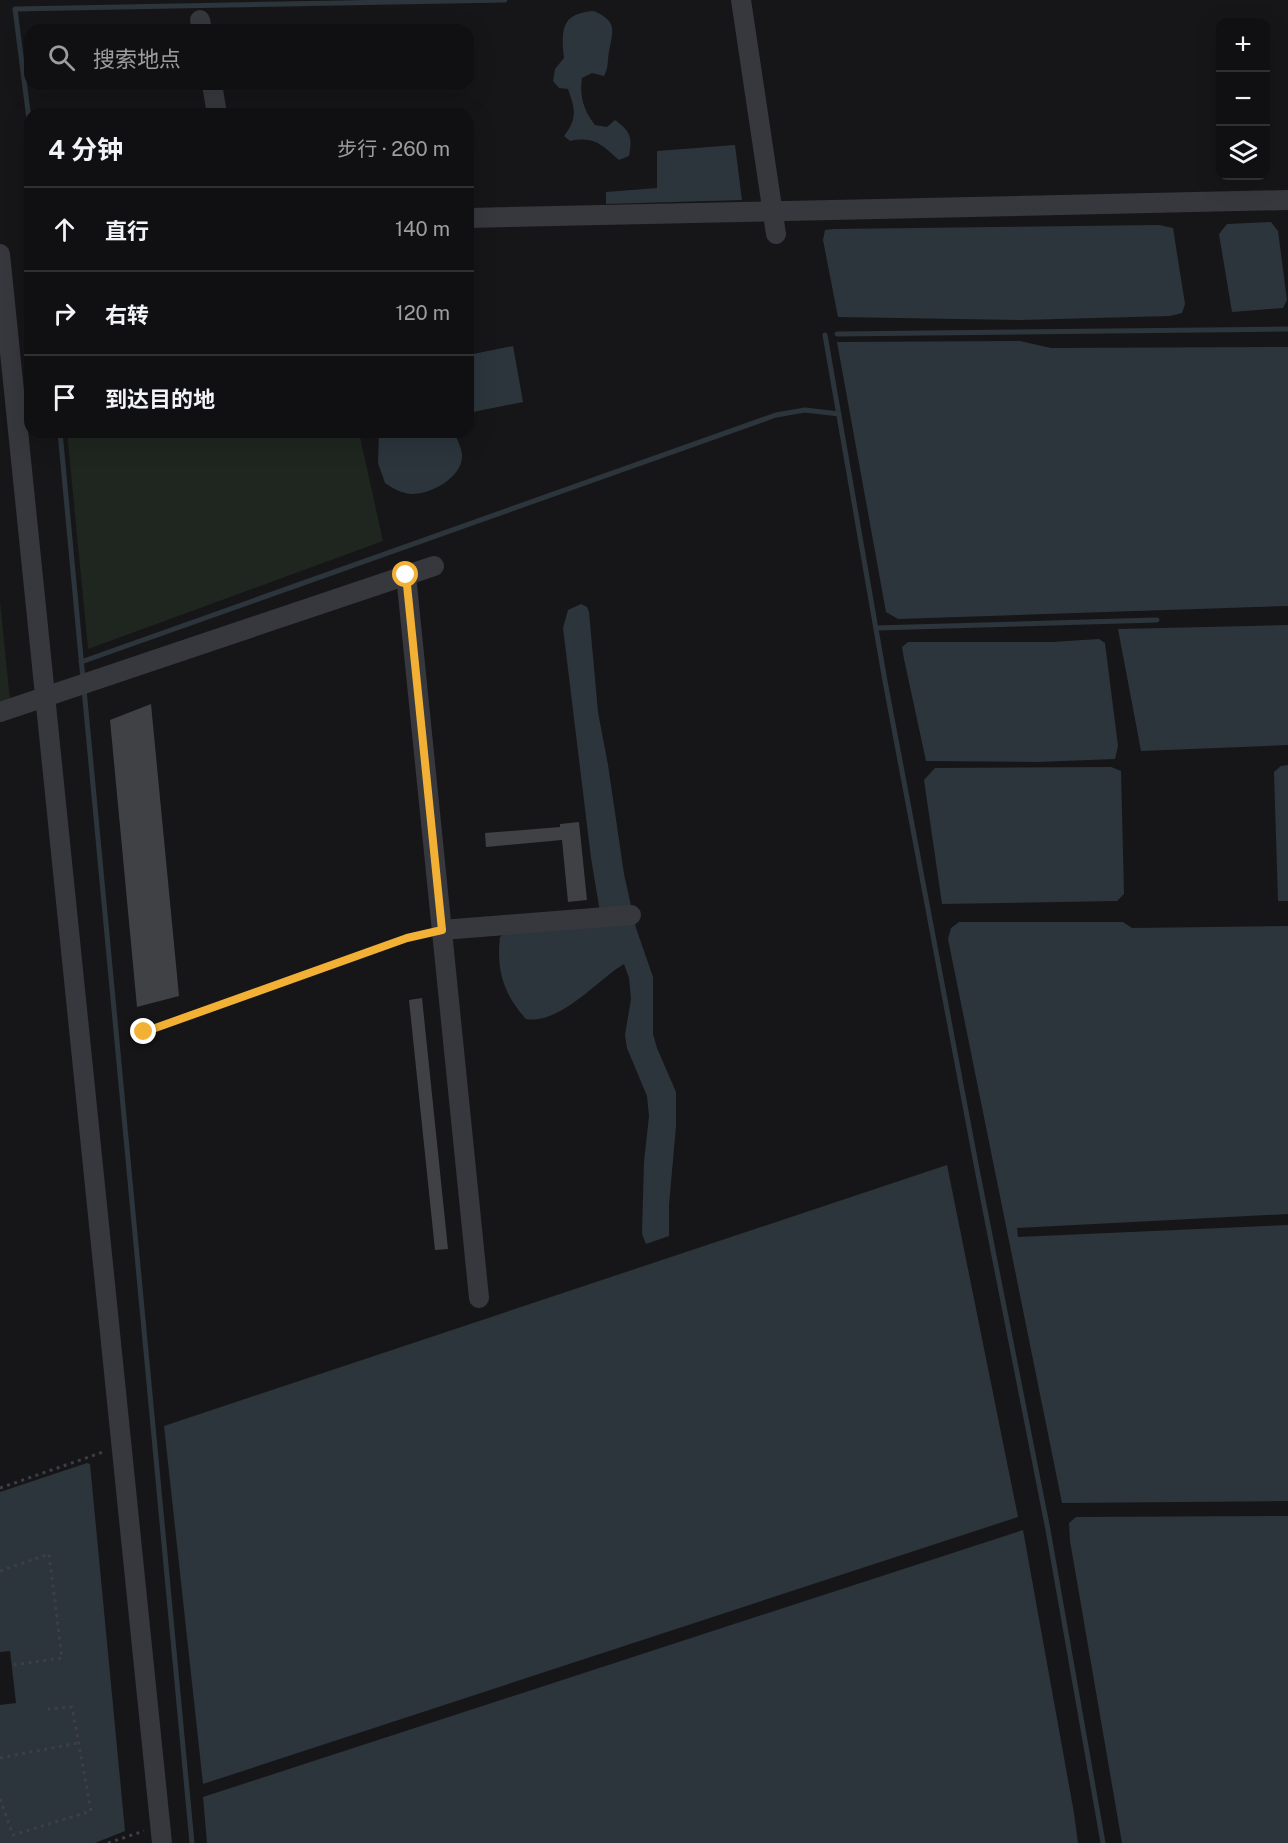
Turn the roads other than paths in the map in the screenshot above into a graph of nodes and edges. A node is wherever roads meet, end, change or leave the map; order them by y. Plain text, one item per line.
1 (741, 0) edge
2 (213, 90) edge
3 (216, 108) edge
4 (1288, 200) edge
5 (773, 211) junction
6 (474, 218) edge
7 (776, 234) dead end
8 (0, 254) edge
9 (434, 566) dead end
10 (406, 575) junction
11 (45, 696) junction
12 (0, 712) edge
13 (631, 915) dead end
14 (442, 930) junction
15 (479, 1298) dead end
16 (161, 1834) edge

1 - 5 street
2 - 3 street
4 - 5 street
5 - 6 street
5 - 7 street
8 - 11 street
9 - 10 street
10 - 11 street
10 - 14 street
11 - 12 street
11 - 16 street
13 - 14 street
14 - 15 street

